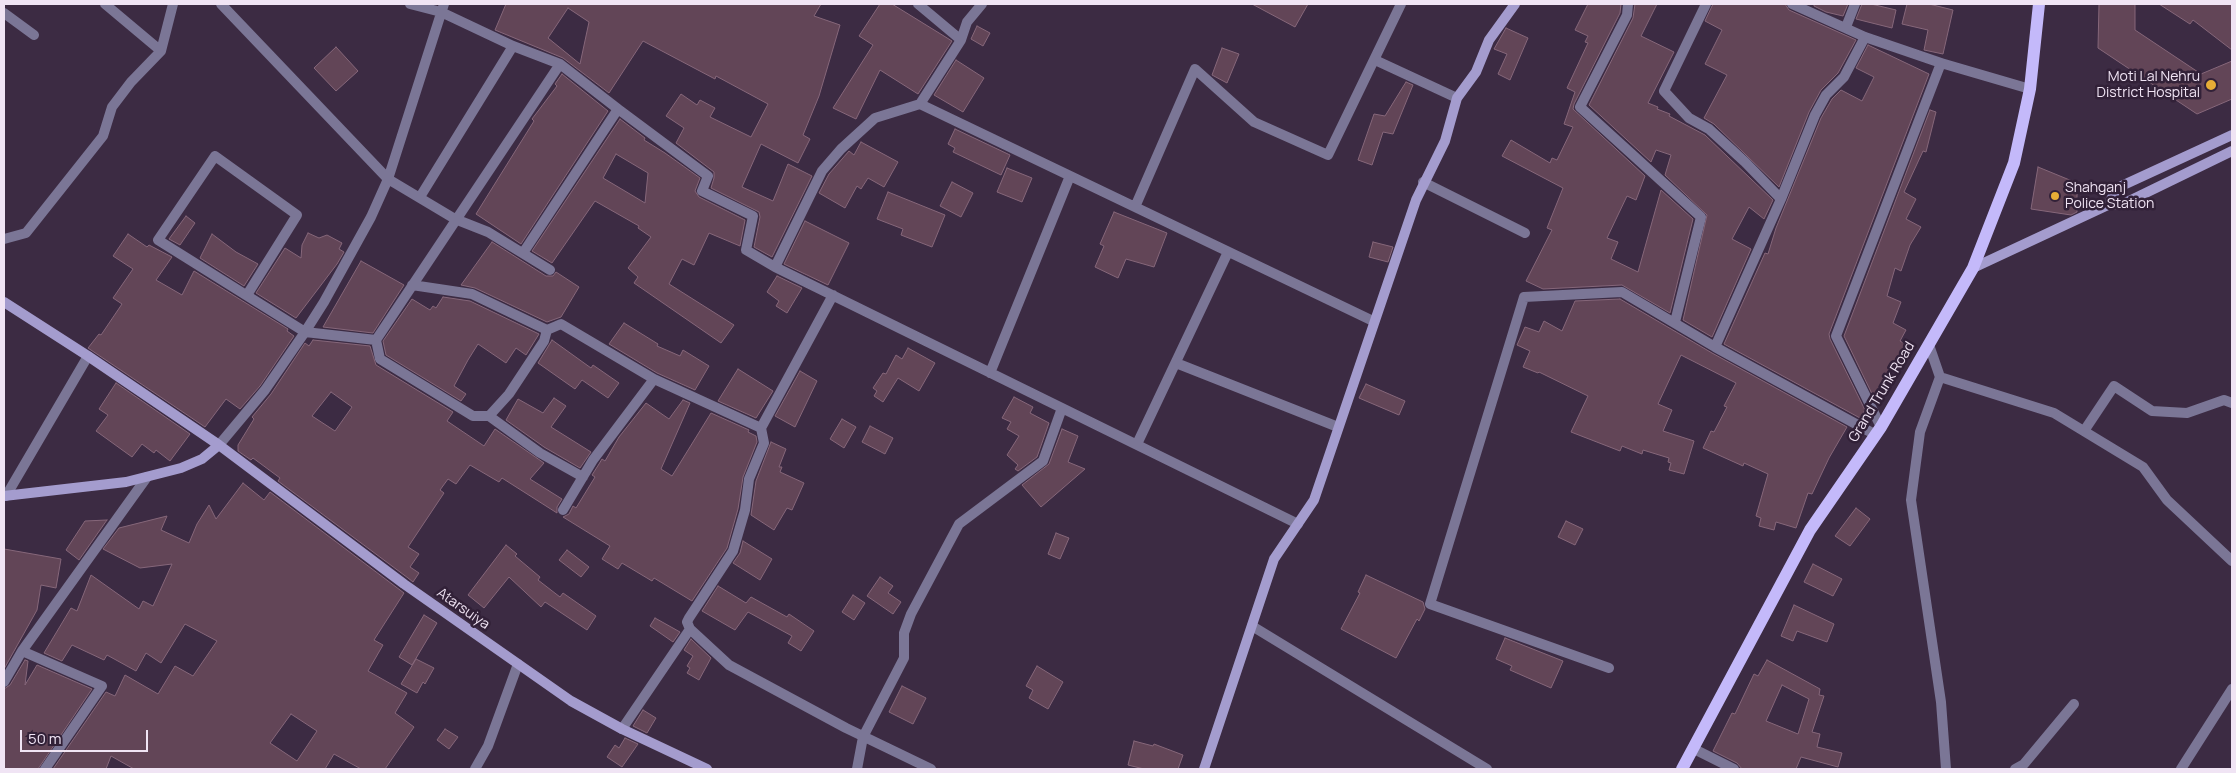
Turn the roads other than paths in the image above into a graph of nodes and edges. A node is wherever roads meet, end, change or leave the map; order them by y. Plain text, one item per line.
1 (106, 4) edge
2 (173, 4) edge
3 (221, 4) edge
4 (410, 4) edge
5 (918, 4) edge
6 (982, 4) edge
7 (1402, 4) edge
8 (1515, 4) edge
9 (1628, 4) edge
10 (1706, 4) edge
11 (1792, 4) edge
12 (1855, 4) edge
13 (2038, 4) edge
14 (443, 8) edge
15 (4, 14) edge
16 (1846, 27) junction
17 (34, 35) dead end
18 (1865, 37) junction
19 (961, 40) junction
20 (513, 46) junction
21 (161, 51) junction
22 (1375, 60) junction
23 (1941, 63) junction
24 (560, 64) junction
25 (2030, 90) junction
26 (1457, 98) junction
27 (920, 104) junction
28 (618, 109) junction
29 (2232, 134) edge
30 (2206, 146) junction
31 (2232, 151) edge
32 (2212, 160) junction
33 (1070, 176) junction
34 (388, 180) junction
35 (1423, 182) junction
36 (420, 197) junction
37 (1781, 199) junction
38 (2108, 205) junction
39 (1135, 207) junction
40 (455, 219) junction
41 (1525, 234) dead end
42 (4, 239) edge
43 (1228, 252) junction
44 (523, 253) junction
45 (776, 267) junction
46 (1973, 268) junction
47 (550, 270) dead end
48 (412, 285) junction
49 (248, 295) junction
50 (833, 295) junction
51 (4, 302) edge
52 (1374, 321) junction
53 (1674, 322) junction
54 (547, 330) junction
55 (305, 332) junction
56 (376, 340) junction
57 (1928, 345) junction
58 (1715, 348) junction
59 (88, 356) junction
60 (1176, 363) junction
61 (990, 373) junction
62 (1940, 377) junction
63 (654, 379) junction
64 (2232, 402) edge
65 (1062, 408) junction
66 (489, 416) junction
67 (1338, 427) junction
68 (761, 428) junction
69 (1878, 431) junction
70 (2084, 431) junction
71 (1137, 444) junction
72 (219, 446) junction
73 (147, 476) junction
74 (583, 477) junction
75 (5, 496) edge
76 (563, 510) dead end
77 (1298, 524) junction
78 (2232, 560) edge
79 (1252, 626) junction
80 (690, 630) junction
81 (22, 651) junction
82 (518, 664) junction
83 (1609, 668) dead end
84 (4, 682) edge
85 (2232, 689) edge
86 (2074, 704) dead end
87 (622, 729) junction
88 (864, 737) junction
89 (1694, 749) junction
90 (45, 769) edge
91 (475, 769) edge
92 (707, 769) edge
93 (857, 769) edge
94 (931, 769) edge
95 (1204, 769) edge
96 (1488, 769) edge
97 (1682, 769) edge
98 (1734, 769) edge
99 (1946, 769) edge
100 (2015, 769) edge
101 (2181, 769) edge

1 - 21 street
2 - 21 street
3 - 34 street
4 - 14 street
5 - 19 street
6 - 19 street
7 - 22 street
8 - 26 street
9 - 53 street
10 - 37 street
11 - 16 street
12 - 16 street
13 - 25 main road, Grand Trunk Road
14 - 20 street
14 - 34 street
15 - 17 street
16 - 18 street
18 - 23 street
18 - 37 street
19 - 27 street
20 - 24 street
20 - 36 street
21 - 42 street
22 - 26 street
22 - 39 street
23 - 25 street
23 - 69 street
24 - 28 street
24 - 40 street
25 - 46 main road, Grand Trunk Road
26 - 35 street
27 - 33 street
27 - 45 street
28 - 44 street
28 - 45 street
29 - 30 street
30 - 32 street
30 - 38 street
31 - 32 street
32 - 38 street
33 - 39 street
33 - 61 street
34 - 36 street
34 - 55 street
35 - 41 street
35 - 52 street
36 - 40 street
37 - 58 street
38 - 46 street
39 - 43 street
40 - 44 street
40 - 48 street
43 - 52 street
43 - 60 street
44 - 47 street
45 - 50 street
46 - 57 main road, Grand Trunk Road
48 - 54 street
48 - 56 street
49 - 49 street
49 - 55 street
50 - 61 street
50 - 68 street
51 - 59 street, Atarsuiya
52 - 67 street
53 - 58 street
53 - 83 street
54 - 63 street
54 - 66 street
55 - 56 street
55 - 72 street
56 - 66 street
57 - 62 street
57 - 69 main road, Grand Trunk Road
58 - 69 street
59 - 72 street, Atarsuiya
59 - 75 street
60 - 67 street
60 - 71 street
61 - 65 street
62 - 70 street
62 - 99 street
63 - 68 street
63 - 74 street
64 - 70 street
65 - 71 street
65 - 88 street
66 - 74 street
67 - 77 street
68 - 80 street
69 - 89 main road, Grand Trunk Road
70 - 78 street
71 - 77 street
72 - 73 street
72 - 82 street, Atarsuiya
73 - 75 street
73 - 81 street
74 - 76 street
77 - 79 street
79 - 95 street
79 - 96 street
80 - 87 street
80 - 88 street
81 - 84 street
81 - 90 street
82 - 87 street, Atarsuiya
82 - 91 street
85 - 101 street
86 - 100 street
87 - 92 street, Atarsuiya
88 - 93 street
88 - 94 street
89 - 97 main road, Grand Trunk Road
89 - 98 street

